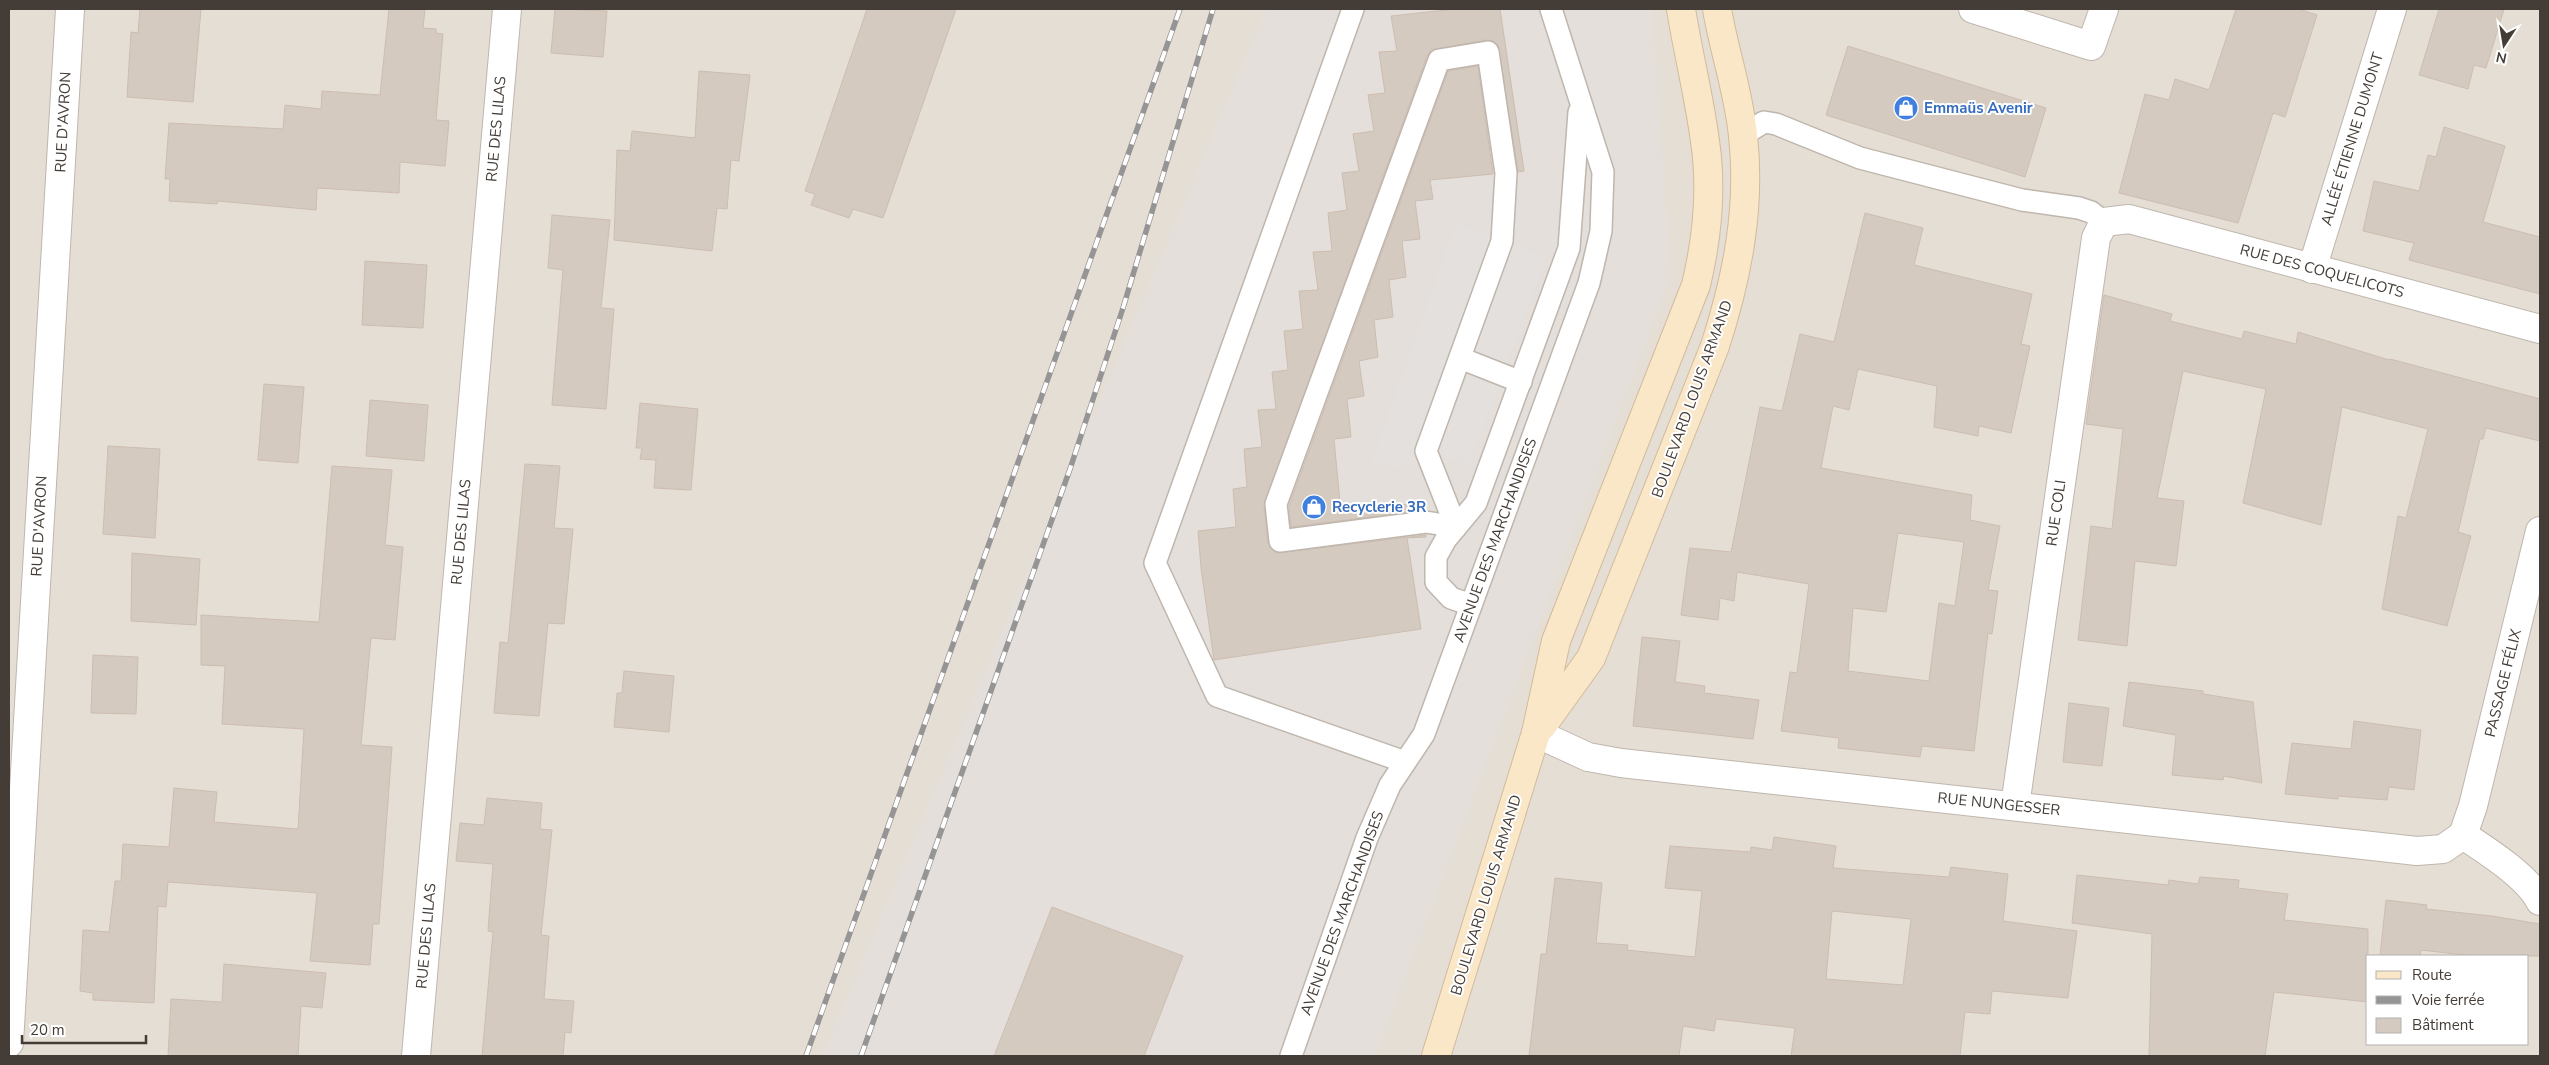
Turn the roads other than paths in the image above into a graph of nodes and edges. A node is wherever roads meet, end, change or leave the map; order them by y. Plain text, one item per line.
1 (70, 9) edge
2 (507, 9) edge
3 (1353, 9) edge
4 (1551, 9) edge
5 (1681, 9) edge
6 (1717, 9) edge
7 (1973, 9) edge
8 (2104, 9) edge
9 (2392, 9) edge
10 (1580, 99) junction
11 (1743, 135) junction
12 (2104, 222) junction
13 (2312, 269) junction
14 (2540, 329) edge
15 (1460, 358) junction
16 (1521, 382) junction
17 (1456, 527) junction
18 (2540, 531) edge
19 (1471, 605) junction
20 (1536, 733) junction
21 (1406, 762) junction
22 (2015, 806) junction
23 (2463, 835) junction
24 (2540, 902) edge
25 (9, 1043) edge
26 (416, 1056) edge
27 (1290, 1056) edge
28 (1436, 1056) edge

1 - 25 street, RUE D'AVRON
2 - 26 street, RUE DES LILAS
3 - 21 lane
4 - 10 lane, AVENUE DES MARCHANDISES
5 - 20 main road, BOULEVARD LOUIS ARMAND
6 - 11 main road, BOULEVARD LOUIS ARMAND
7 - 8 street
9 - 13 street, ALLÉE ÉTIENNE DUMONT
10 - 16 lane
10 - 19 lane, AVENUE DES MARCHANDISES
11 - 12 lane
11 - 20 main road, BOULEVARD LOUIS ARMAND
12 - 13 street, RUE DES COQUELICOTS
12 - 22 street, RUE COLI
13 - 14 street, RUE DES COQUELICOTS
15 - 16 lane
15 - 17 lane
15 - 17 lane
16 - 17 lane
17 - 19 lane
18 - 23 street, PASSAGE FÉLIX
19 - 21 lane, AVENUE DES MARCHANDISES
20 - 22 street, RUE NUNGESSER
20 - 28 main road, BOULEVARD LOUIS ARMAND
21 - 27 lane, AVENUE DES MARCHANDISES
22 - 23 street, RUE NUNGESSER
23 - 24 street

